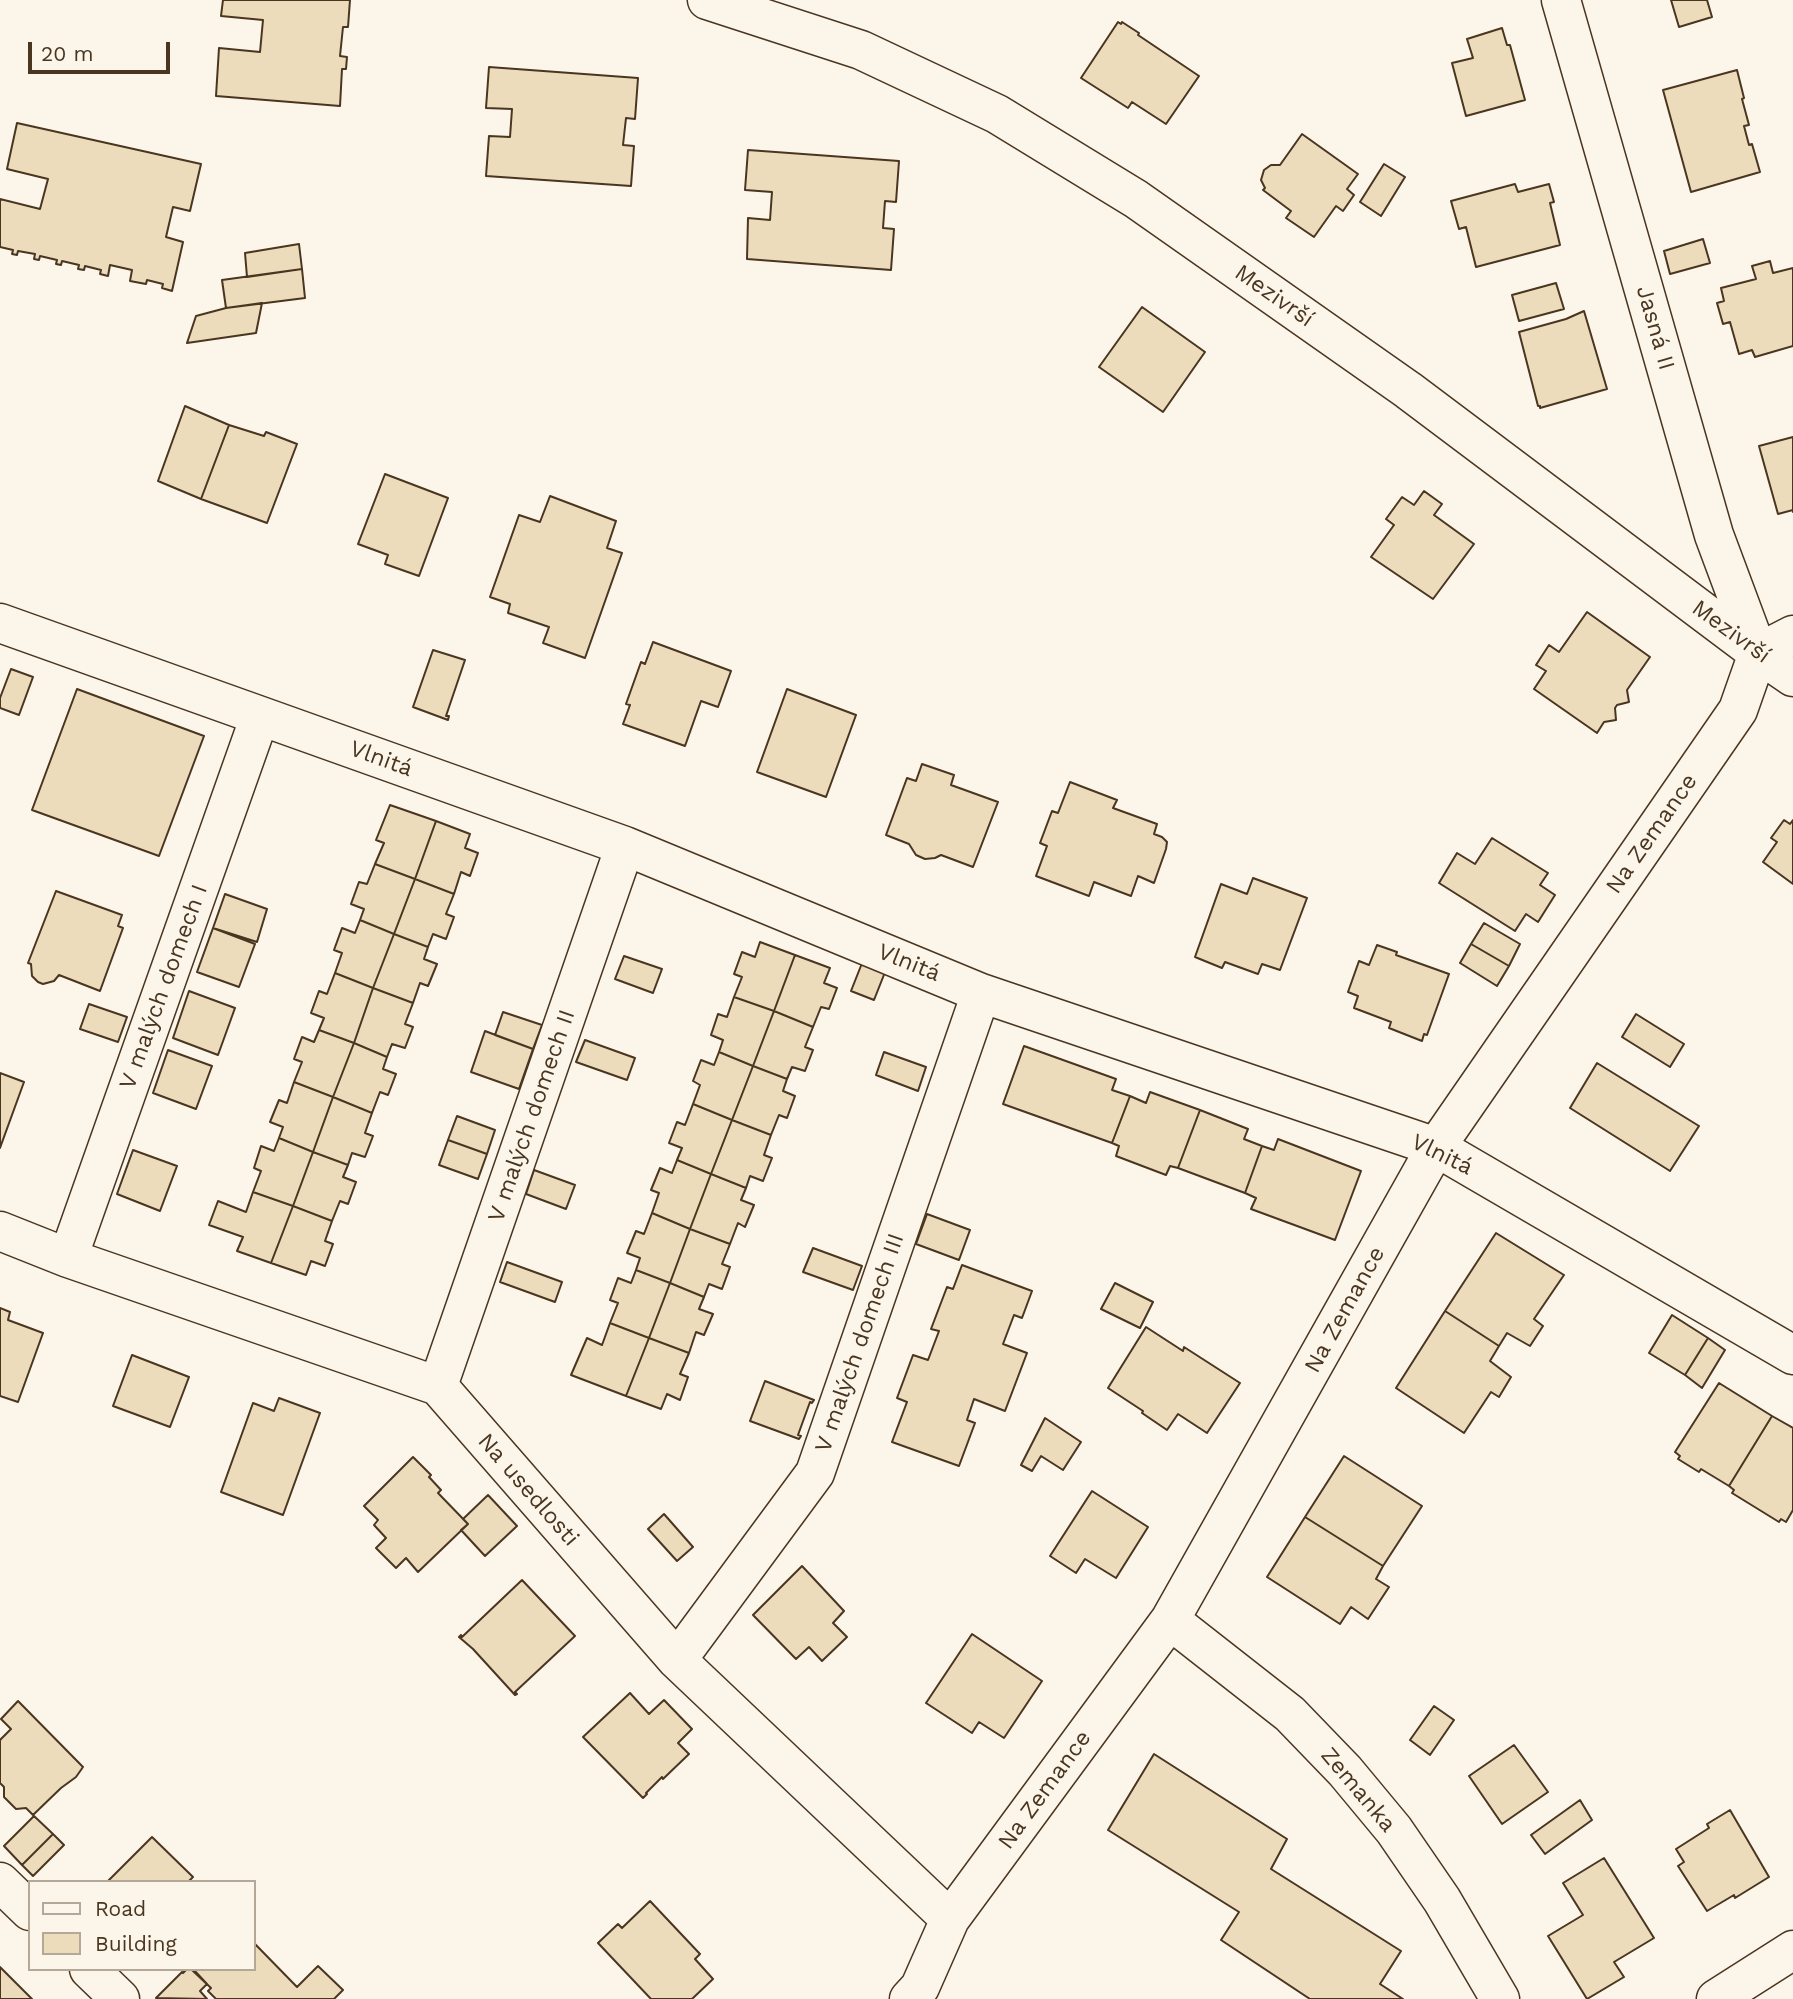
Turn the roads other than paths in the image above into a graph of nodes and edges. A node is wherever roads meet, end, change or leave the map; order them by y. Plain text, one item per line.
1 (707, 0) edge
2 (1560, 0) edge
3 (0, 623) edge
4 (1793, 635) edge
5 (1758, 653) junction
6 (1793, 677) edge
7 (260, 716) junction
8 (625, 846) junction
9 (981, 993) junction
10 (1436, 1147) junction
11 (0, 1231) edge
12 (68, 1258) junction
13 (1793, 1355) edge
14 (438, 1386) junction
15 (1170, 1620) junction
16 (677, 1660) junction
17 (0, 1882) edge
18 (28, 1909) edge
19 (950, 1919) junction
20 (1793, 1950) edge
21 (91, 1971) edge
22 (120, 1999) edge
23 (909, 1999) edge
24 (1500, 1999) edge
25 (1716, 1999) edge

1 - 5 street, Mezivrší
2 - 5 street, Jasná II
3 - 7 street, Vlnitá
4 - 5 street
5 - 6 street, Mezivrší
5 - 10 street, Na Zemance
7 - 8 street, Vlnitá
7 - 12 street, V malých domech I
8 - 9 street, Vlnitá
8 - 14 street, V malých domech II
9 - 10 street, Vlnitá
9 - 16 street, V malých domech III
10 - 13 street, Vlnitá
10 - 15 street, Na Zemance
11 - 12 street, Na usedlosti
12 - 14 street, Na usedlosti
14 - 16 street, Na usedlosti
15 - 19 street, Na Zemance
15 - 24 street, Zemanka
16 - 19 street, Na usedlosti
17 - 18 street
19 - 23 street, Na Zemance
20 - 25 street
21 - 22 street

